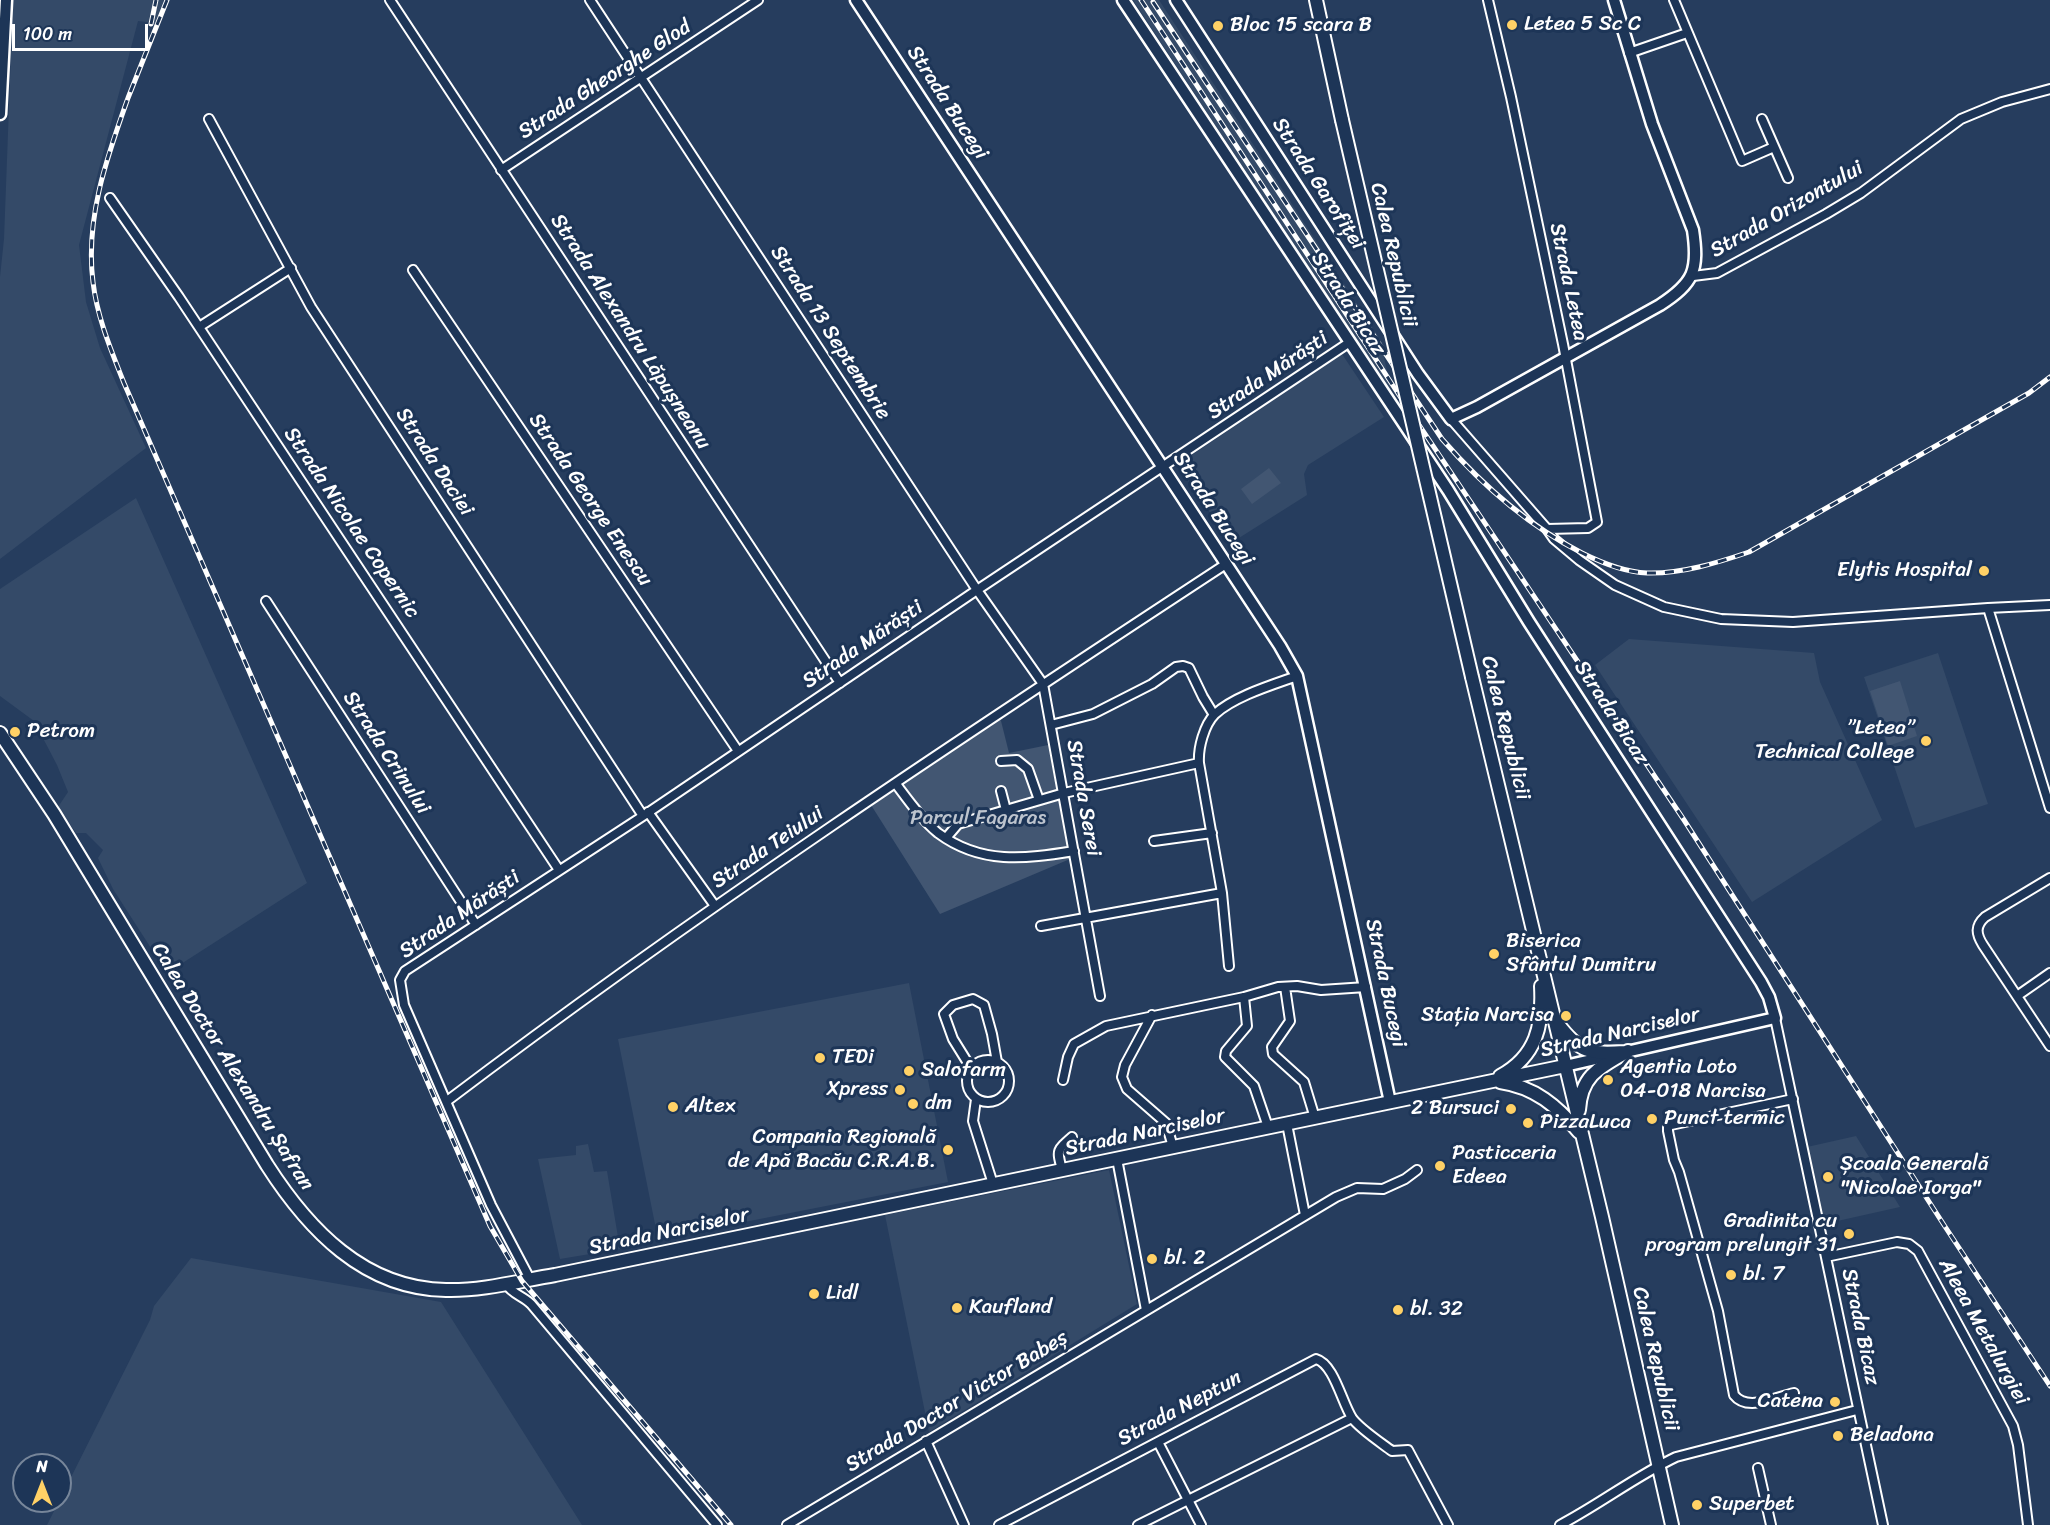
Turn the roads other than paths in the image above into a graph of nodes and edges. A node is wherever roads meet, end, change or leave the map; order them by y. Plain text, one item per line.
1 (6, 0) edge
2 (390, 0) edge
3 (590, 0) edge
4 (758, 0) edge
5 (856, 0) edge
6 (1123, 0) edge
7 (1176, 0) edge
8 (1316, 0) edge
9 (1488, 0) edge
10 (1614, 0) edge
11 (1674, 0) edge
12 (1687, 33) junction
13 (1629, 53) junction
14 (641, 77) junction
15 (2050, 89) edge
16 (0, 114) edge
17 (209, 119) dead end
18 (1762, 119) dead end
19 (1774, 147) junction
20 (501, 170) junction
21 (1788, 178) dead end
22 (110, 198) dead end
23 (291, 268) junction
24 (413, 270) dead end
25 (1692, 276) junction
26 (199, 327) junction
27 (1350, 342) junction
28 (1565, 357) junction
29 (1450, 418) junction
30 (1162, 468) junction
31 (1547, 529) junction
32 (1226, 564) junction
33 (977, 590) junction
34 (266, 601) dead end
35 (2050, 605) edge
36 (1988, 608) junction
37 (1297, 676) junction
38 (840, 683) junction
39 (1043, 684) junction
40 (1214, 715) junction
41 (1051, 725) junction
42 (0, 734) edge
43 (738, 751) junction
44 (1001, 761) dead end
45 (1199, 763) junction
46 (896, 784) junction
47 (1001, 791) dead end
48 (1064, 792) junction
49 (1039, 800) junction
50 (2050, 808) edge
51 (1006, 810) junction
52 (645, 814) junction
53 (1212, 833) junction
54 (946, 838) junction
55 (1154, 841) dead end
56 (1074, 851) junction
57 (559, 870) junction
58 (2050, 878) edge
59 (1222, 893) junction
60 (714, 906) junction
61 (1087, 919) junction
62 (476, 925) junction
63 (1041, 926) dead end
64 (1540, 961) junction
65 (1230, 966) dead end
66 (2050, 973) edge
67 (1285, 987) junction
68 (1366, 987) junction
69 (1100, 996) dead end
70 (2018, 996) junction
71 (1244, 997) junction
72 (1152, 1016) junction
73 (1775, 1018) junction
74 (1555, 1021) junction
75 (2050, 1046) edge
76 (1628, 1052) junction
77 (997, 1062) junction
78 (1565, 1066) junction
79 (971, 1068) junction
80 (1063, 1080) dead end
81 (1490, 1082) junction
82 (976, 1099) junction
83 (1792, 1100) junction
84 (447, 1101) junction
85 (1390, 1102) junction
86 (1315, 1118) junction
87 (1578, 1120) junction
88 (1287, 1124) junction
89 (1268, 1128) junction
90 (1582, 1135) junction
91 (1072, 1137) dead end
92 (1173, 1147) junction
93 (1117, 1159) junction
94 (1062, 1170) junction
95 (1417, 1170) dead end
96 (993, 1185) junction
97 (1305, 1215) junction
98 (1826, 1257) junction
99 (526, 1280) junction
100 (506, 1284) junction
101 (1146, 1310) junction
102 (1794, 1393) dead end
103 (1857, 1410) junction
104 (1352, 1418) junction
105 (926, 1441) junction
106 (1158, 1442) junction
107 (1659, 1465) junction
108 (1758, 1468) dead end
109 (1188, 1500) junction
110 (717, 1525) edge
111 (787, 1525) edge
112 (964, 1525) edge
113 (999, 1525) edge
114 (1138, 1525) edge
115 (1201, 1525) edge
116 (1448, 1525) edge
117 (1560, 1525) edge
118 (1672, 1525) edge
119 (1772, 1525) edge
120 (1883, 1525) edge
121 (2028, 1525) edge

1 - 16 street
2 - 20 street, Strada Alexandru Lăpușneanu
3 - 14 street, Strada 13 Septembrie
4 - 14 street, Strada Gheorghe Glod
5 - 30 street, Strada Bucegi
6 - 27 street, Strada Bicaz
7 - 29 street, Strada Garofiței
8 - 64 main road, Calea Republicii, bridge
9 - 28 street, Strada Letea
10 - 13 street
11 - 12 street
12 - 13 street
12 - 19 street
13 - 25 street
14 - 20 street, Strada Gheorghe Glod
14 - 33 street, Strada 13 Septembrie
15 - 25 street, Strada Orizontului
17 - 23 street, Strada Daciei
18 - 19 street
19 - 21 street
20 - 38 street, Strada Alexandru Lăpușneanu
22 - 26 street, Strada Nicolae Copernic
23 - 26 street
23 - 52 street, Strada Daciei
24 - 43 street, Strada George Enescu
25 - 28 street, Strada Orizontului
26 - 57 street, Strada Nicolae Copernic
27 - 30 street, Strada Mărăști
27 - 73 street, Strada Bicaz
28 - 29 street, Strada Orizontului
28 - 31 street, Strada Letea
29 - 31 street
30 - 32 street, Strada Bucegi
30 - 33 street, Strada Mărăști
31 - 36 street
32 - 37 street, Strada Bucegi
32 - 39 street, Strada Teiului
33 - 38 street, Strada Mărăști
33 - 39 street, Strada 13 Septembrie
34 - 62 street, Strada Crinului
35 - 36 street
36 - 50 street
37 - 40 street
37 - 68 street, Strada Bucegi
38 - 43 street, Strada Mărăști
39 - 41 street, Strada Serei
39 - 46 street, Strada Teiului
40 - 41 street
40 - 45 street
41 - 48 street, Strada Serei
42 - 100 main road, Calea Doctor Alexandru Șafran
43 - 52 street, Strada Mărăști
44 - 49 street
45 - 48 street
45 - 53 street
46 - 54 street
46 - 60 street, Strada Teiului
47 - 51 street
48 - 49 street
48 - 56 street, Strada Serei
49 - 51 street
51 - 54 street
52 - 57 street, Strada Mărăști
52 - 60 street, Strada Daciei
53 - 55 street
53 - 59 street
54 - 56 street
56 - 61 street, Strada Serei
57 - 62 street, Strada Mărăști
58 - 70 street
59 - 61 street
59 - 65 street
60 - 84 street, Strada Teiului
61 - 63 street
61 - 69 street, Strada Serei
62 - 84 street, Strada Mărăști
64 - 74 main road, Calea Republicii
64 - 81 main road
66 - 70 street
67 - 68 street
67 - 71 street
67 - 86 street
68 - 85 street, Strada Bucegi
70 - 75 street
71 - 72 street
71 - 89 street
72 - 80 street
72 - 92 street
73 - 76 street, Strada Narciselor
73 - 83 street, Strada Bicaz
74 - 76 main road
74 - 78 main road, Calea Republicii
76 - 78 street, Strada Narciselor
76 - 87 main road
77 - 79 street
77 - 79 street
77 - 82 street
78 - 81 main road, Strada Narciselor
78 - 87 main road, Calea Republicii
79 - 82 street
81 - 85 main road, Strada Narciselor
81 - 90 main road
82 - 96 street
83 - 98 street, Strada Bicaz
83 - 102 street
84 - 99 street
85 - 86 main road, Strada Narciselor
86 - 88 main road, Strada Narciselor
87 - 90 main road, Calea Republicii
88 - 89 main road, Strada Narciselor
88 - 97 street
89 - 92 main road, Strada Narciselor
90 - 107 main road, Calea Republicii
91 - 94 street
92 - 93 main road, Strada Narciselor
93 - 94 main road, Strada Narciselor
93 - 101 street
94 - 96 main road, Strada Narciselor
95 - 97 street, Strada Doctor Victor Babeș
96 - 99 main road, Strada Narciselor
97 - 101 street, Strada Doctor Victor Babeș
98 - 103 street, Strada Bicaz
98 - 121 street, Aleea Metalurgiei
99 - 100 main road, Calea Doctor Alexandru Șafran
100 - 110 street
101 - 105 street, Strada Doctor Victor Babeș
103 - 107 street, Calea Republicii
103 - 120 street, Strada Bicaz
104 - 106 street, Strada Neptun
104 - 109 street
104 - 116 street
105 - 111 street, Strada Doctor Victor Babeș
105 - 112 street
106 - 109 street
106 - 113 street, Strada Neptun
107 - 117 street
107 - 118 main road, Calea Republicii
108 - 119 street
109 - 114 street
109 - 115 street

